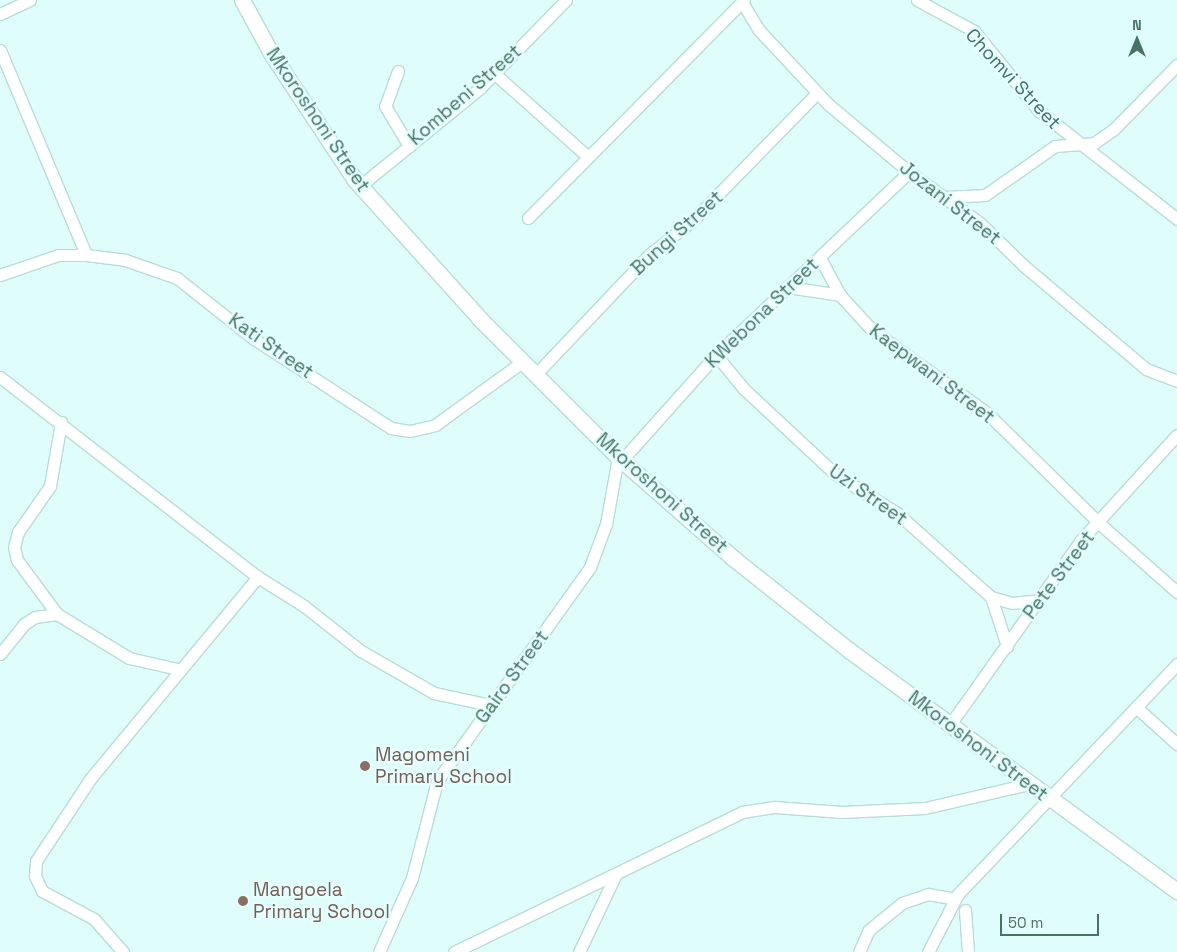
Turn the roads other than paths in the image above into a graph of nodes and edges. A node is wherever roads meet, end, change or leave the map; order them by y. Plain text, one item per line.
1 (30, 0) edge
2 (242, 0) edge
3 (566, 0) edge
4 (917, 0) edge
5 (743, 1) edge
6 (0, 14) edge
7 (0, 50) edge
8 (1177, 65) edge
9 (398, 71) dead end
10 (495, 74) junction
11 (817, 93) junction
12 (1076, 144) junction
13 (409, 146) junction
14 (586, 155) junction
15 (909, 172) junction
16 (360, 186) junction
17 (945, 197) junction
18 (528, 218) dead end
19 (1177, 219) edge
20 (86, 254) junction
21 (820, 258) junction
22 (0, 275) edge
23 (788, 287) junction
24 (840, 295) junction
25 (716, 354) junction
26 (522, 362) junction
27 (536, 374) junction
28 (0, 377) edge
29 (1177, 381) edge
30 (61, 422) junction
31 (1177, 435) edge
32 (620, 458) junction
33 (1099, 523) junction
34 (258, 577) junction
35 (1177, 592) edge
36 (991, 597) junction
37 (1039, 600) junction
38 (57, 614) junction
39 (1007, 646) junction
40 (0, 654) edge
41 (1177, 664) edge
42 (178, 669) junction
43 (490, 705) junction
44 (1136, 707) junction
45 (951, 723) junction
46 (1177, 744) edge
47 (1030, 784) junction
48 (1047, 798) junction
49 (615, 876) junction
50 (1177, 891) edge
51 (956, 899) junction
52 (965, 910) dead end
53 (123, 952) edge
54 (379, 952) edge
55 (454, 952) edge
56 (579, 952) edge
57 (859, 952) edge
58 (928, 952) edge
59 (968, 952) edge

1 - 6 street
2 - 16 street, Mkoroshoni Street
3 - 10 street, Kombeni Street
4 - 12 street, Chomvi Street
5 - 11 street, Jozani Street
5 - 14 street
7 - 20 street
8 - 12 street
9 - 13 street
10 - 13 street, Kombeni Street
10 - 14 street
11 - 15 street, Jozani Street
11 - 27 street, Bungi Street
12 - 17 street
12 - 19 street, Chomvi Street
13 - 16 street, Kombeni Street
14 - 18 street
15 - 17 street, Jozani Street
15 - 21 street, KWebona Street
16 - 26 street, Mkoroshoni Street
17 - 29 street, Jozani Street
20 - 22 street, Kati Street
20 - 26 street, Kati Street
21 - 23 street, KWebona Street
21 - 24 street, Kaepwani Street
23 - 24 street
23 - 25 street, KWebona Street
24 - 33 street, Kaepwani Street
25 - 32 street, KWebona Street
25 - 36 street, Uzi Street
26 - 27 street, Mkoroshoni Street
27 - 32 street, Mkoroshoni Street
28 - 30 street
30 - 34 street
30 - 38 street
31 - 33 street, Pete Street
32 - 43 street, Gairo Street
32 - 45 street, Mkoroshoni Street
33 - 35 street, Kaepwani Street
33 - 37 street, Pete Street
34 - 42 street
34 - 43 street
36 - 37 street, Uzi Street
36 - 39 street
37 - 39 street, Pete Street
38 - 40 street
38 - 42 street
39 - 45 street, Pete Street
41 - 44 street
42 - 53 street
43 - 54 street, Gairo Street
44 - 46 street
44 - 48 street
45 - 47 street, Mkoroshoni Street
47 - 48 street, Mkoroshoni Street
47 - 49 street
48 - 50 street, Mkoroshoni Street
48 - 51 street
49 - 55 street
49 - 56 street
51 - 57 street
51 - 58 street
52 - 59 street

